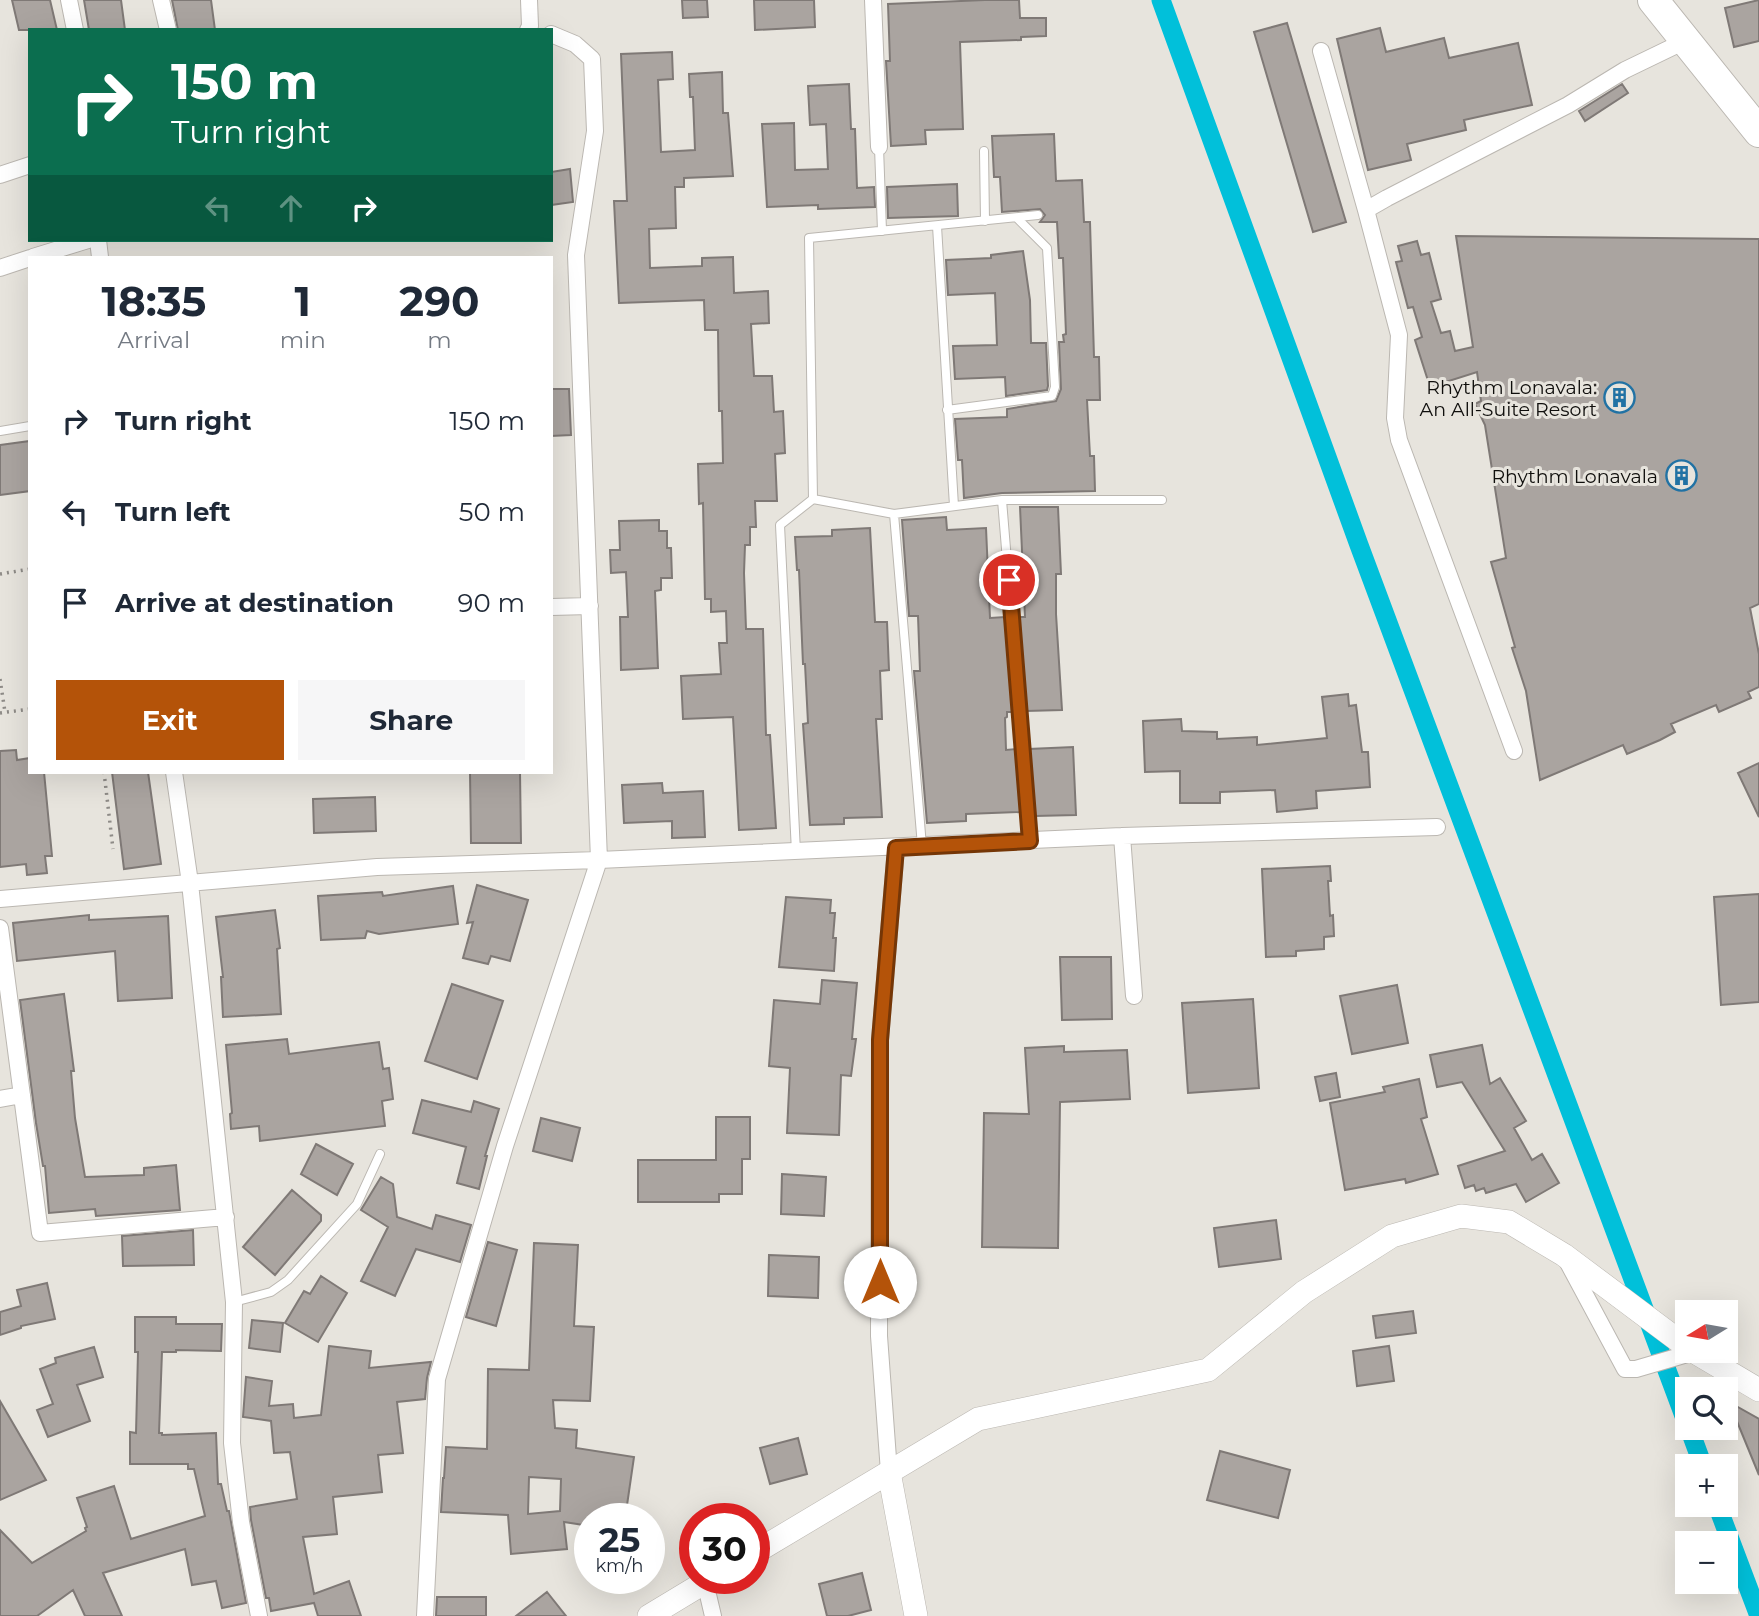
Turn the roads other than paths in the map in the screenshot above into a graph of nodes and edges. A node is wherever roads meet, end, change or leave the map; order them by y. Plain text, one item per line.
1 (69, 0) edge
2 (161, 0) edge
3 (529, 0) edge
4 (873, 0) edge
5 (1653, 0) edge
6 (1679, 0) edge
7 (75, 28) edge
8 (168, 28) edge
9 (533, 28) edge
10 (553, 35) edge
11 (1685, 41) junction
12 (1321, 51) dead end
13 (1759, 101) edge
14 (1759, 132) edge
15 (879, 147) joint
16 (984, 151) dead end
17 (28, 166) edge
18 (0, 175) edge
19 (1366, 210) junction
20 (1038, 215) dead end
21 (1017, 218) junction
22 (985, 221) junction
23 (937, 226) junction
24 (882, 231) junction
25 (82, 242) edge
26 (38, 256) edge
27 (28, 259) edge
28 (0, 268) edge
29 (947, 410) junction
30 (28, 426) edge
31 (0, 431) edge
32 (813, 499) junction
33 (1002, 500) junction
34 (1162, 500) dead end
35 (954, 506) junction
36 (894, 514) junction
37 (590, 606) junction
38 (553, 607) edge
39 (1514, 751) dead end
40 (174, 774) edge
41 (1437, 827) dead end
42 (1122, 836) junction
43 (1030, 841) junction
44 (922, 846) junction
45 (896, 848) junction
46 (796, 852) junction
47 (599, 860) junction
48 (190, 883) junction
49 (0, 899) edge
50 (0, 928) edge
51 (1134, 996) dead end
52 (22, 1095) junction
53 (0, 1098) edge
54 (380, 1154) dead end
55 (226, 1217) junction
56 (1564, 1255) junction
57 (234, 1302) junction
58 (1675, 1338) edge
59 (1675, 1356) edge
60 (1713, 1363) edge
61 (1759, 1390) edge
62 (889, 1472) junction
63 (770, 1543) edge
64 (685, 1594) edge
65 (710, 1594) edge
66 (259, 1616) edge
67 (425, 1616) edge
68 (649, 1616) edge
69 (713, 1616) edge
70 (916, 1616) edge

1 - 7 street
2 - 8 street
3 - 9 street
4 - 15 street
5 - 11 highway
6 - 13 highway
10 - 37 street
11 - 14 highway
11 - 19 street
12 - 19 street
15 - 24 lane
16 - 22 lane
17 - 18 street
19 - 39 street
20 - 21 lane
21 - 22 lane
21 - 29 lane
22 - 23 lane
23 - 24 lane
23 - 29 lane
24 - 32 lane
25 - 26 street
27 - 28 street
29 - 35 lane
30 - 31 lane
32 - 36 lane
32 - 46 lane
33 - 34 lane
33 - 35 lane
33 - 43 lane
35 - 36 lane
36 - 44 lane
37 - 38 street
37 - 47 street
40 - 48 street
41 - 42 street
42 - 43 street
42 - 51 street
43 - 44 street
44 - 45 street
45 - 46 street
45 - 62 street
46 - 47 street
47 - 48 street
47 - 67 street
48 - 49 street
48 - 55 street
50 - 52 street
52 - 53 street
52 - 55 street
54 - 57 lane
55 - 57 street
56 - 58 street
56 - 59 street
56 - 62 street
57 - 66 street
60 - 61 street
62 - 63 street
62 - 70 street
64 - 68 street
65 - 69 street

